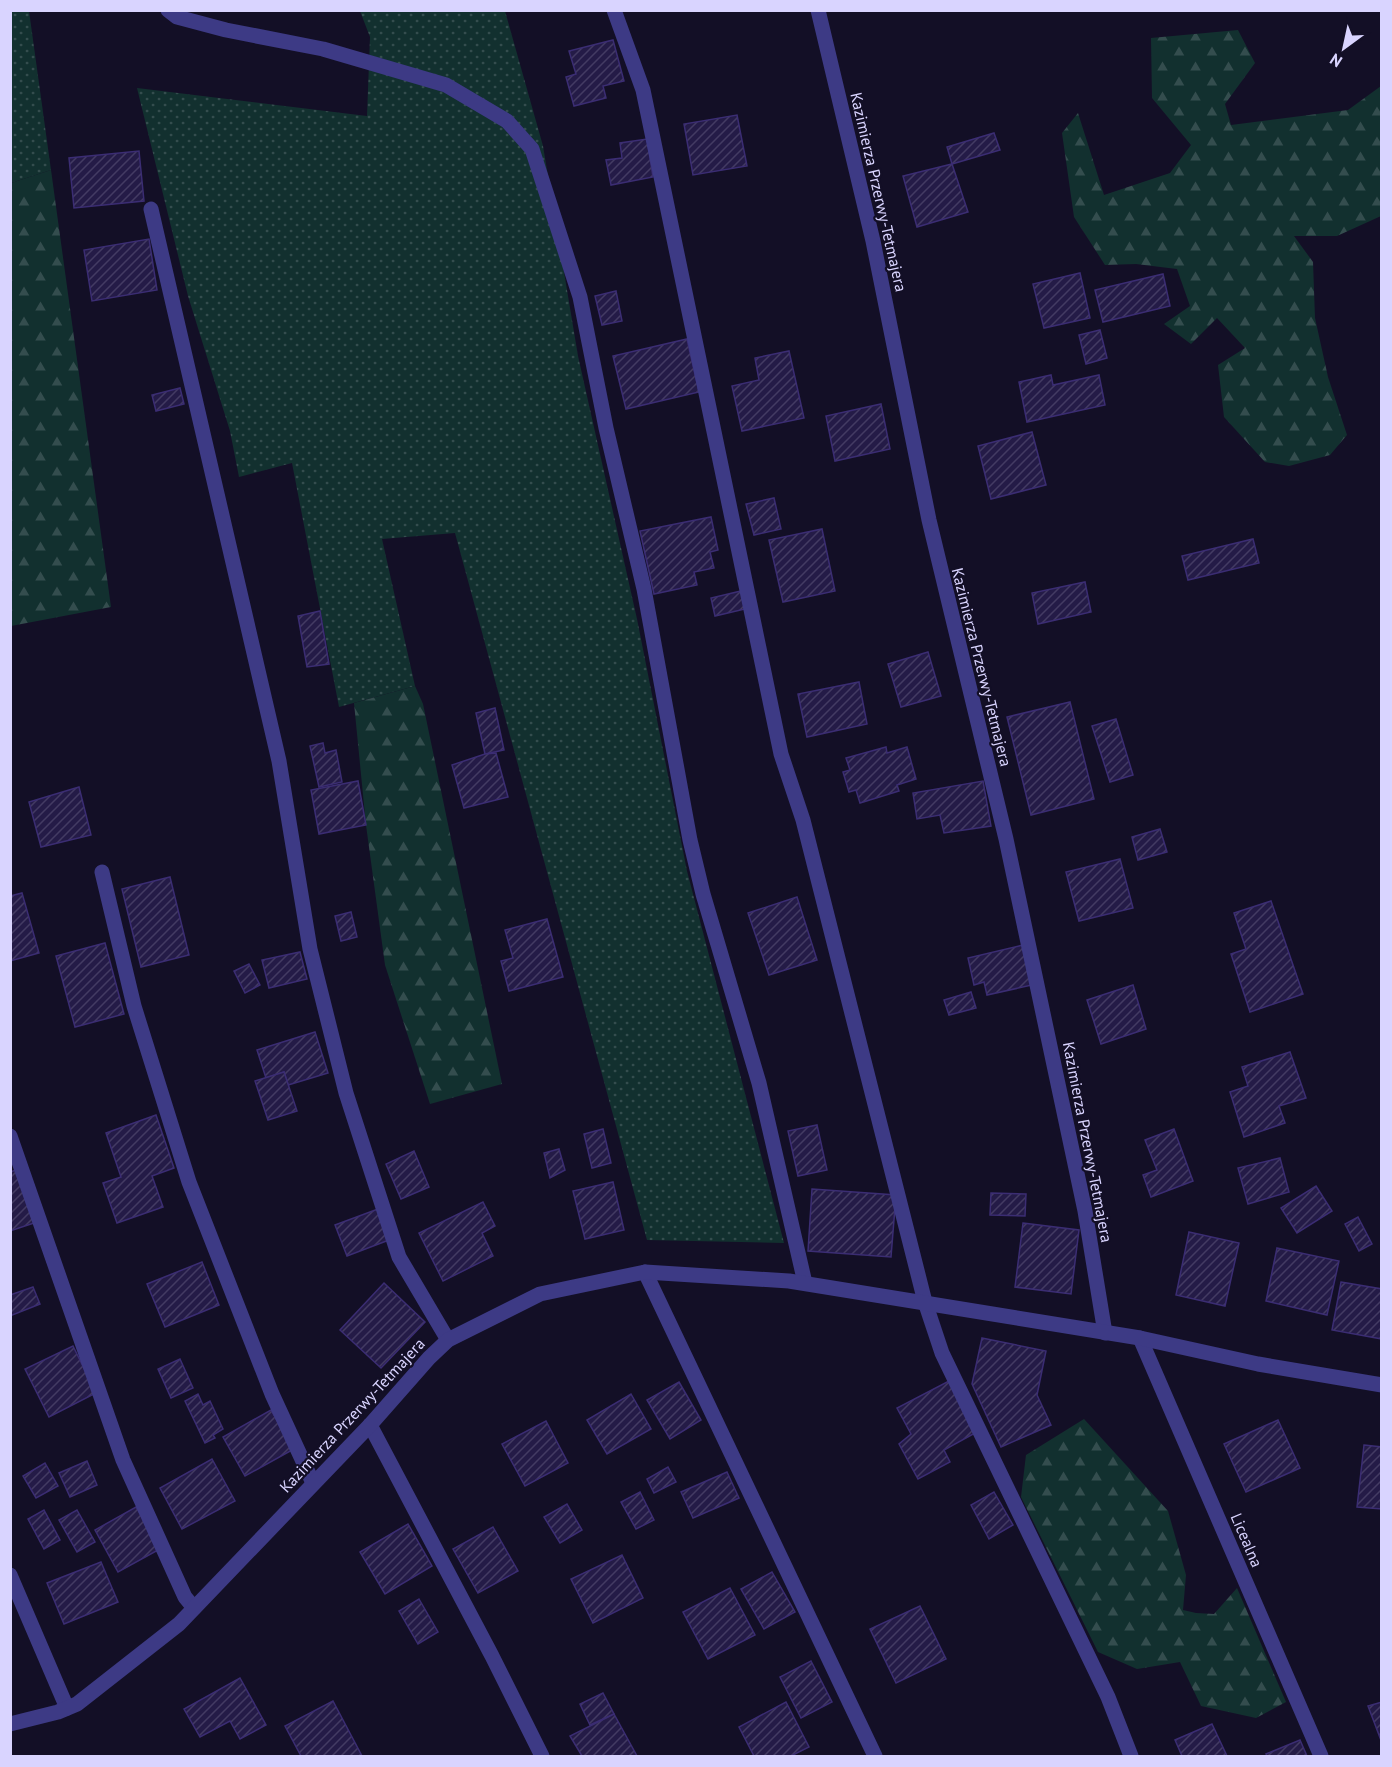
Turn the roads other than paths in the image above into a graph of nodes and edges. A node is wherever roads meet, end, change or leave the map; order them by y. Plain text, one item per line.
1 (168, 10) edge
2 (614, 10) edge
3 (818, 10) edge
4 (151, 209) dead end
5 (102, 872) dead end
6 (10, 1136) edge
7 (645, 1272) junction
8 (805, 1283) junction
9 (925, 1302) junction
10 (1105, 1333) junction
11 (1140, 1338) junction
12 (448, 1340) junction
13 (1382, 1385) edge
14 (370, 1425) junction
15 (313, 1483) junction
16 (10, 1575) edge
17 (194, 1608) junction
18 (67, 1708) junction
19 (10, 1724) edge
20 (542, 1756) edge
21 (875, 1756) edge
22 (1131, 1756) edge
23 (1321, 1756) edge

1 - 8 street
2 - 9 street
3 - 10 street, Kazimierza Przerwy-Tetmajera
4 - 12 street
5 - 15 street
6 - 17 street
7 - 8 street, Kazimierza Przerwy-Tetmajera
7 - 12 street, Kazimierza Przerwy-Tetmajera
7 - 21 street
8 - 9 street, Kazimierza Przerwy-Tetmajera
9 - 10 street, Kazimierza Przerwy-Tetmajera
9 - 22 street
10 - 11 street, Kazimierza Przerwy-Tetmajera
11 - 13 street, Kazimierza Przerwy-Tetmajera
11 - 23 street, Licealna
12 - 14 street, Kazimierza Przerwy-Tetmajera
14 - 15 street, Kazimierza Przerwy-Tetmajera
14 - 20 street
15 - 17 street, Kazimierza Przerwy-Tetmajera
16 - 18 street
17 - 18 street, Kazimierza Przerwy-Tetmajera
18 - 19 street, Kazimierza Przerwy-Tetmajera

